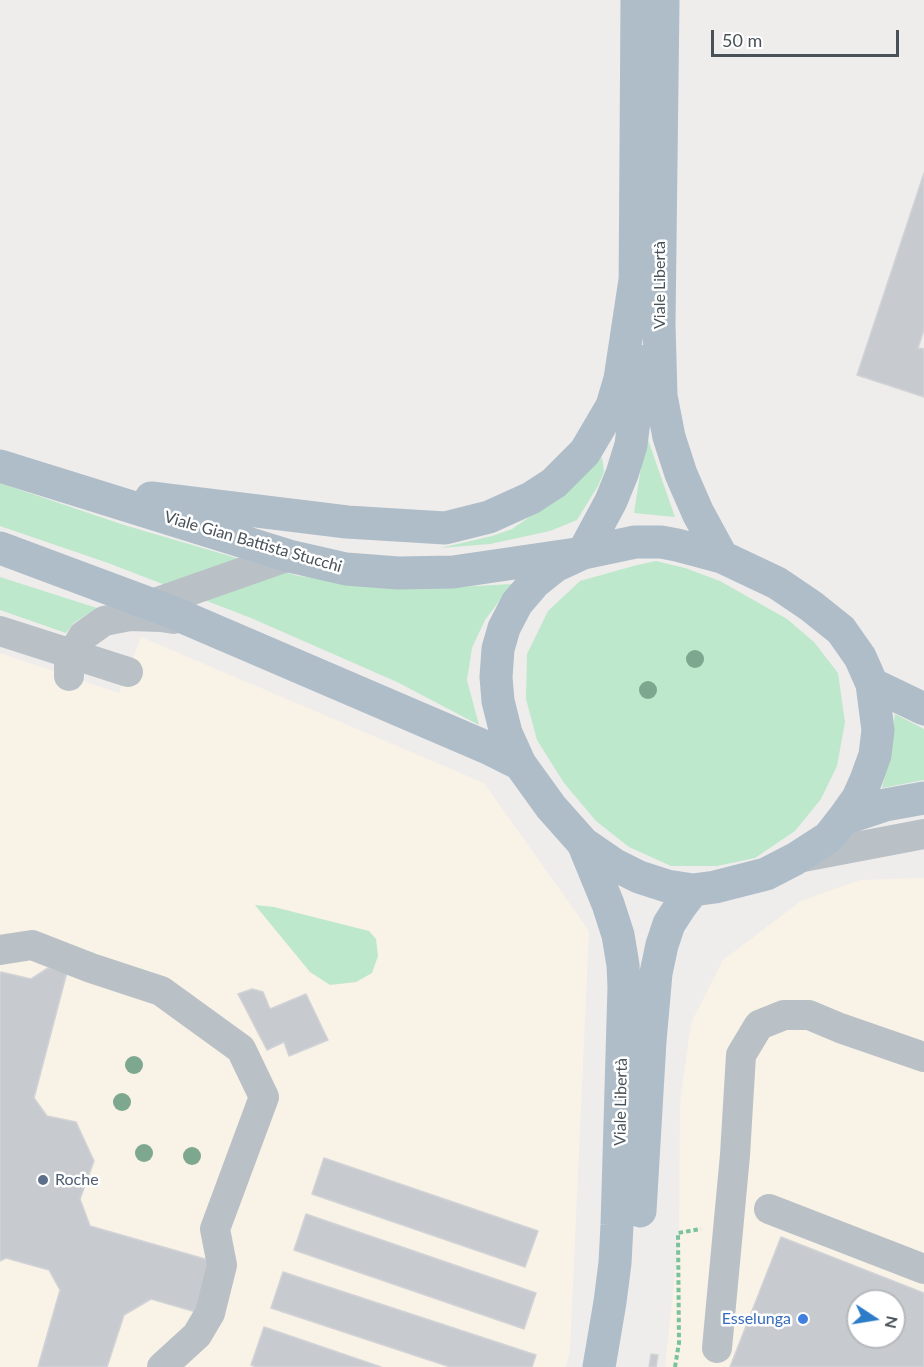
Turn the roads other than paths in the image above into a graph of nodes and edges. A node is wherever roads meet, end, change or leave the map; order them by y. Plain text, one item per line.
1 (637, 0) edge
2 (663, 0) edge
3 (635, 280) junction
4 (0, 466) edge
5 (62, 487) junction
6 (0, 548) edge
7 (583, 553) junction
8 (289, 556) junction
9 (722, 558) junction
10 (152, 604) junction
11 (194, 622) junction
12 (4, 643) edge
13 (71, 665) junction
14 (128, 672) dead end
15 (872, 684) junction
16 (924, 709) edge
17 (520, 764) junction
18 (924, 798) edge
19 (843, 819) junction
20 (924, 834) edge
21 (583, 843) junction
22 (795, 859) junction
23 (693, 890) junction
24 (0, 950) edge
25 (924, 1057) edge
26 (769, 1209) dead end
27 (924, 1269) edge
28 (717, 1348) dead end
29 (162, 1367) edge
30 (599, 1367) edge
31 (620, 1367) edge

1 - 3 main road, Viale Libertà
2 - 9 main road, Viale Libertà
3 - 5 main road
3 - 7 main road, Viale Libertà
4 - 5 main road, Viale Gian Battista Stucchi
5 - 8 main road, Viale Gian Battista Stucchi
6 - 10 main road, Viale Gian Battista Stucchi
7 - 8 main road, Viale Gian Battista Stucchi
7 - 9 main road, Viale Gian Battista Stucchi
7 - 17 main road, Viale Gian Battista Stucchi
8 - 10 street
9 - 15 main road, Viale Gian Battista Stucchi
10 - 11 main road, Viale Gian Battista Stucchi
11 - 13 street
11 - 17 main road, Viale Gian Battista Stucchi
12 - 13 street
13 - 14 street
15 - 16 main road
15 - 19 main road, Viale Gian Battista Stucchi
17 - 21 main road, Viale Gian Battista Stucchi
18 - 19 main road, Viale Gian Battista Stucchi
19 - 22 main road, Viale Gian Battista Stucchi
20 - 22 street
21 - 23 main road, Viale Gian Battista Stucchi
21 - 30 main road, Viale Libertà
22 - 23 main road, Viale Gian Battista Stucchi
23 - 31 main road, Viale Libertà
24 - 29 street
25 - 28 street
26 - 27 street

